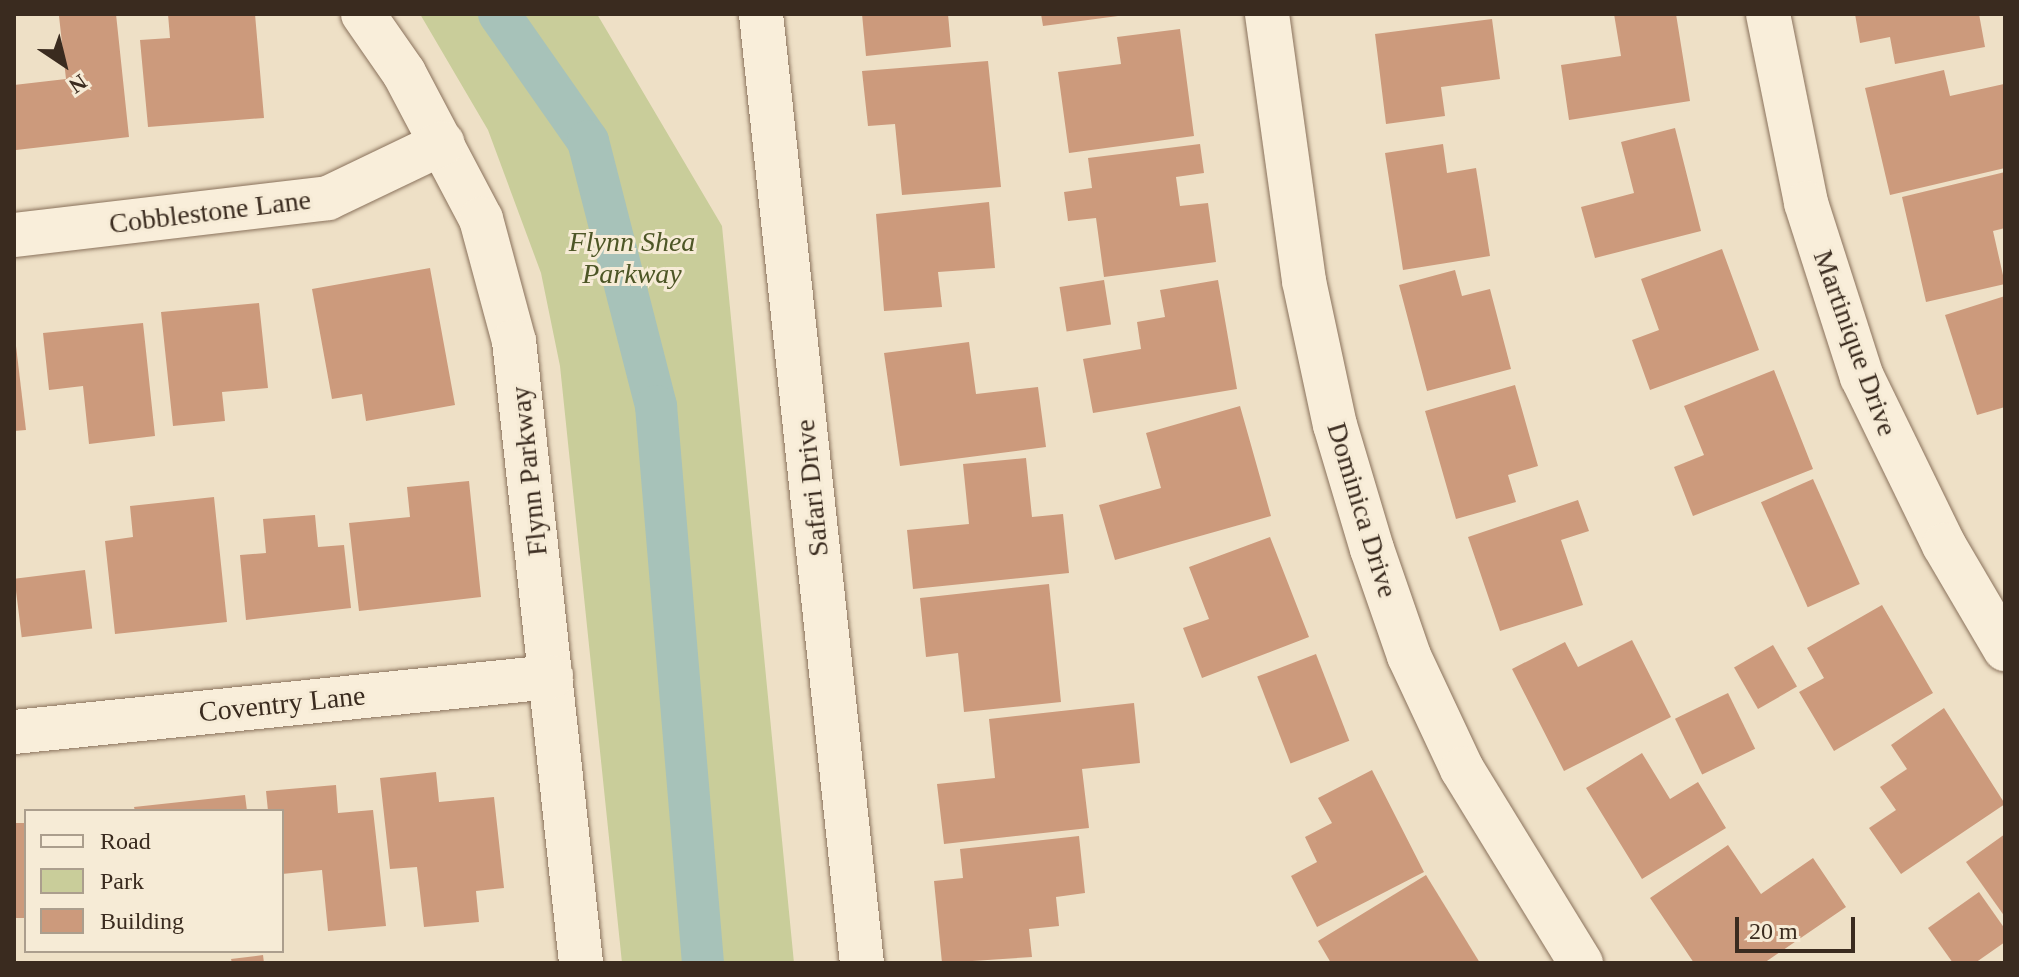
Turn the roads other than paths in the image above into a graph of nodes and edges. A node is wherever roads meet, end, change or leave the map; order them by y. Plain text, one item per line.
1 (363, 14) edge
2 (761, 14) edge
3 (1267, 14) edge
4 (1768, 14) edge
5 (443, 143) junction
6 (14, 235) edge
7 (2005, 649) edge
8 (551, 677) junction
9 (14, 732) edge
10 (581, 963) edge
11 (862, 963) edge
12 (1581, 963) edge

1 - 5 street, Flynn Parkway
2 - 11 street, Safari Drive
3 - 12 street, Dominica Drive
4 - 7 street, Martinique Drive
5 - 6 street, Cobblestone Lane
5 - 8 street, Flynn Parkway
8 - 9 street, Coventry Lane
8 - 10 street, Flynn Parkway

